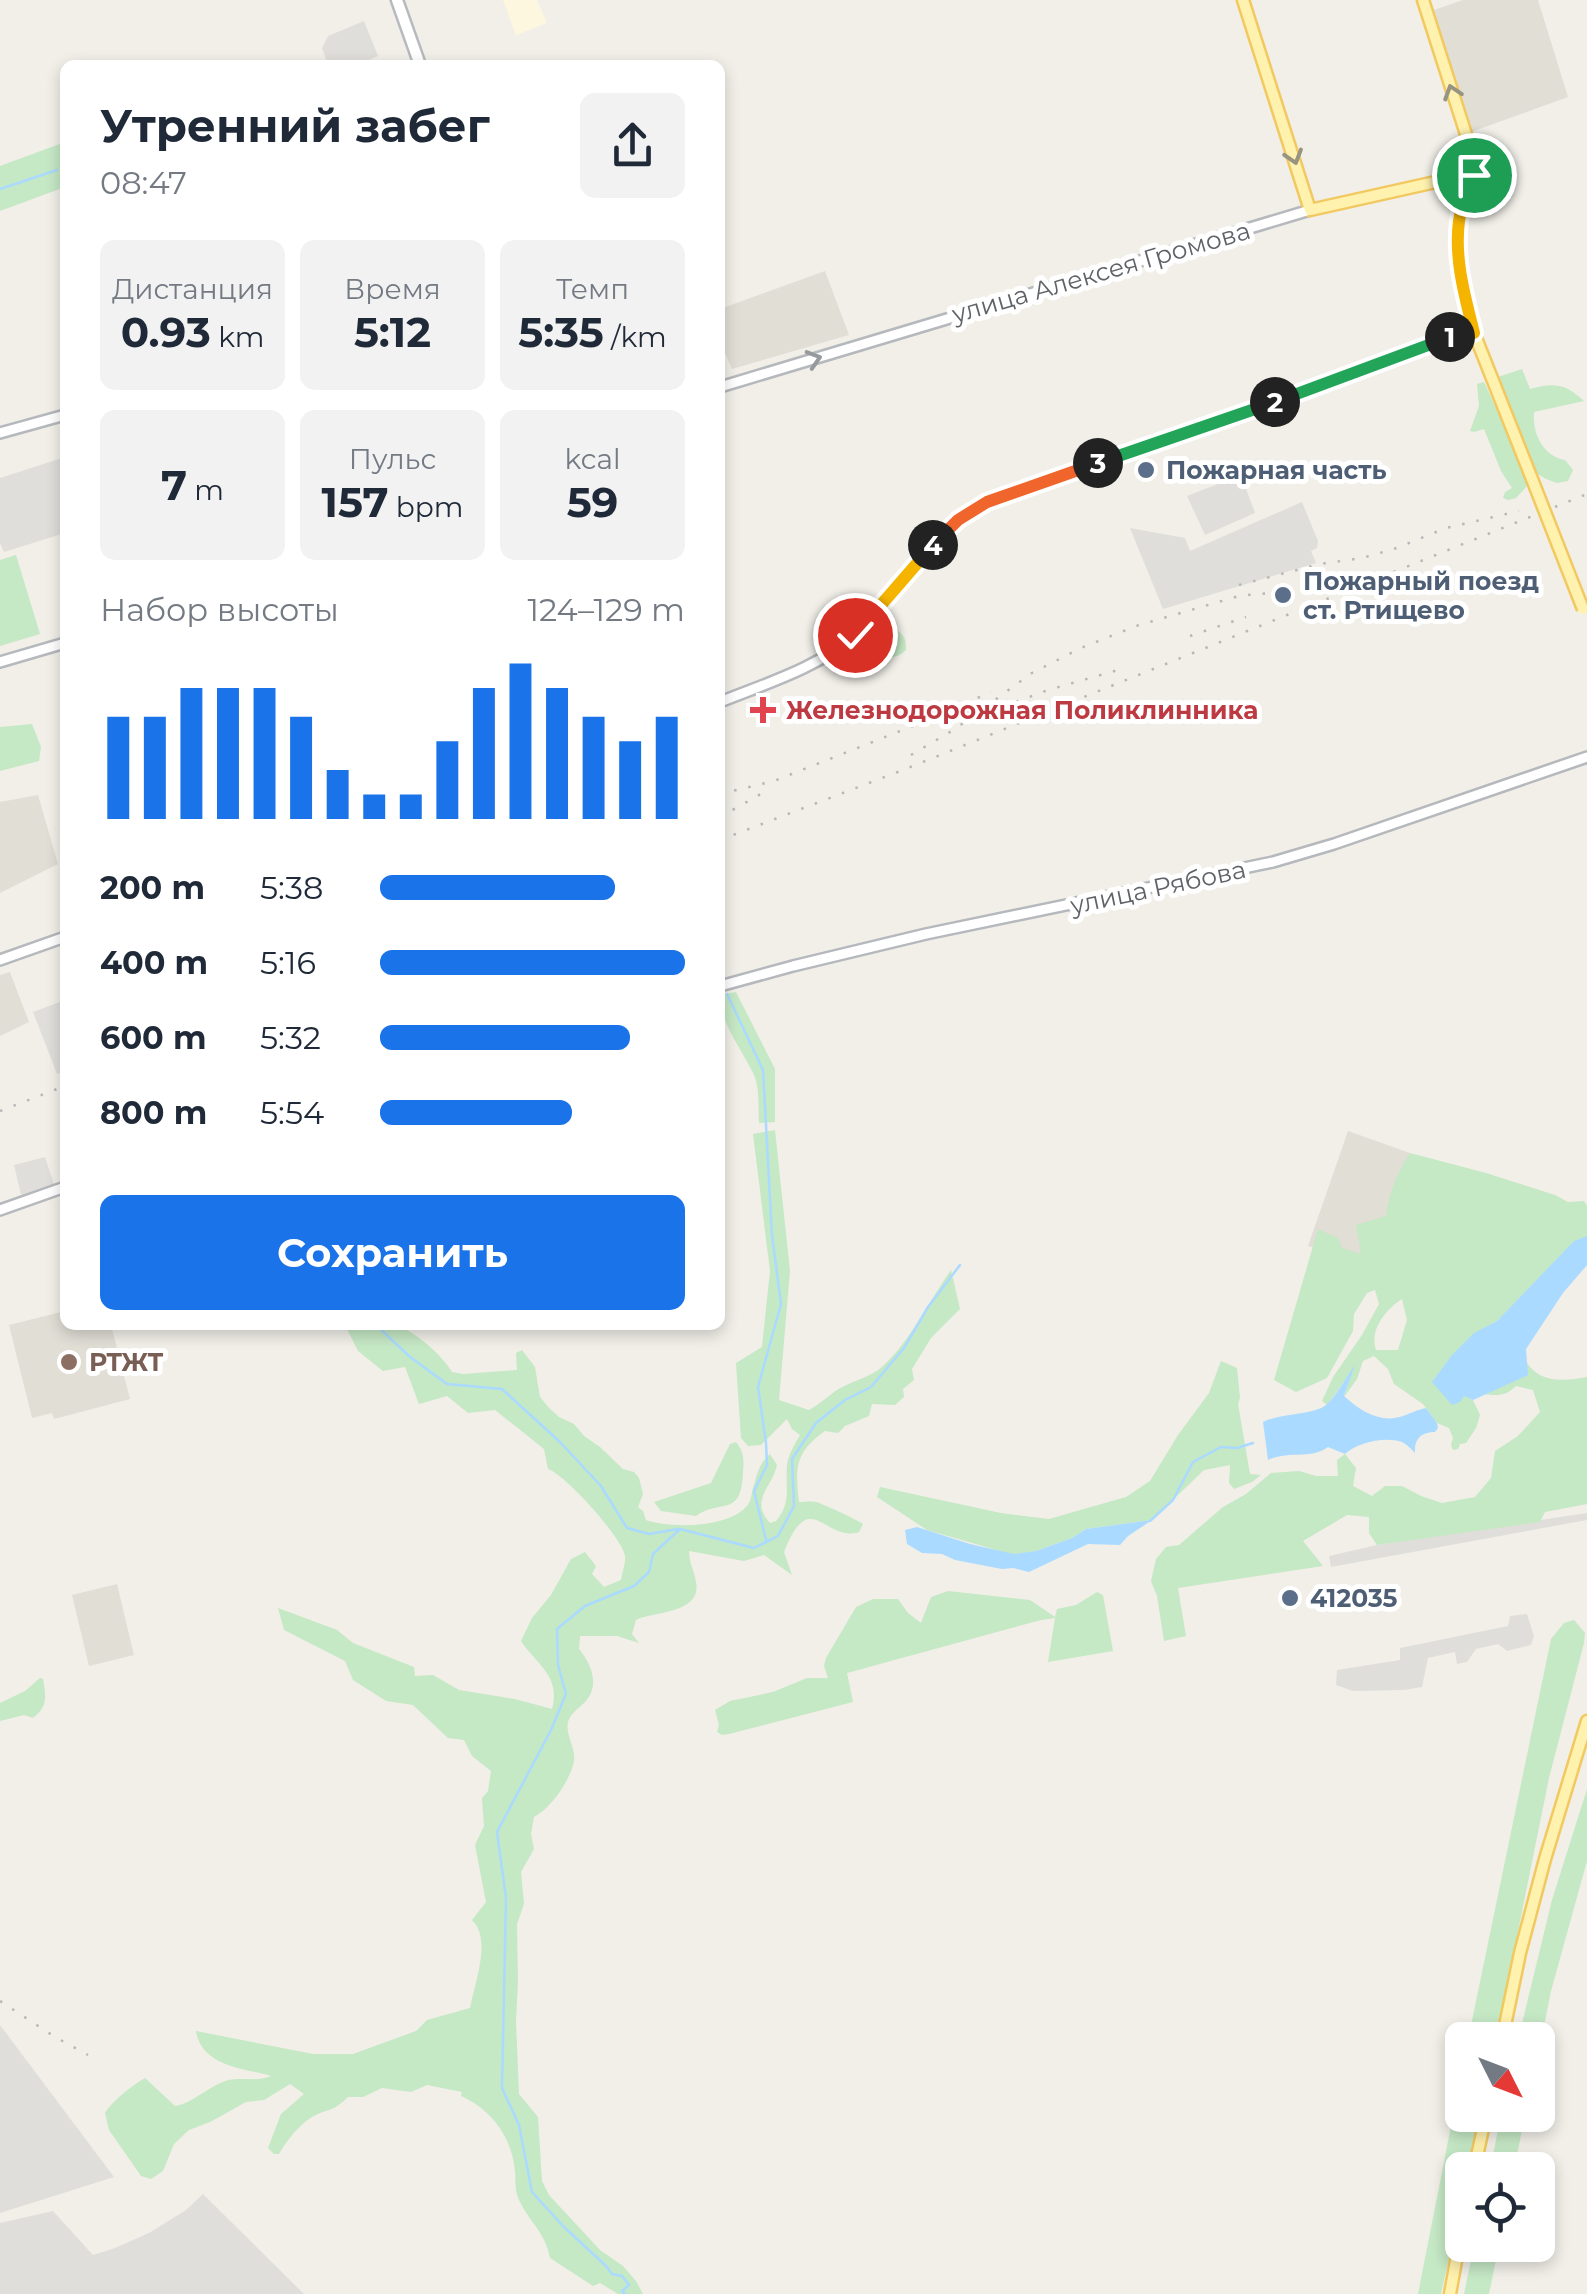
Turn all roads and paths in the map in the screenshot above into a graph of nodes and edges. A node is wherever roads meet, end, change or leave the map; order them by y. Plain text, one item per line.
1 (397, 0) edge
2 (1243, 0) edge
3 (1423, 0) edge
4 (418, 60) edge
5 (1474, 175) junction
6 (1440, 181) junction
7 (1310, 210) junction
8 (1459, 219) junction
9 (1474, 333) junction
10 (725, 385) edge
11 (60, 416) edge
12 (0, 433) edge
13 (1585, 615) edge
14 (60, 644) edge
15 (0, 662) edge
16 (725, 700) edge
17 (1587, 757) edge
18 (60, 939) edge
19 (0, 960) edge
20 (725, 985) edge
21 (60, 1189) edge
22 (0, 1210) edge
23 (1587, 1722) edge
24 (1506, 2022) edge
25 (1456, 2262) edge
26 (1450, 2294) edge

1 - 4 main road
2 -> 7 main road
5 -> 3 main road
5 - 6 main road, улица Алексея Громова
5 - 8 main road
6 - 7 main road, улица Алексея Громова
6 - 8 main road
10 -> 7 street, улица Алексея Громова
8 - 9 main road
9 - 13 main road, bridge
9 - 16 street
11 - 12 street
14 - 15 street
17 - 20 street, улица Рябова
18 - 19 street
21 - 22 street
23 - 24 main road
25 - 26 main road

